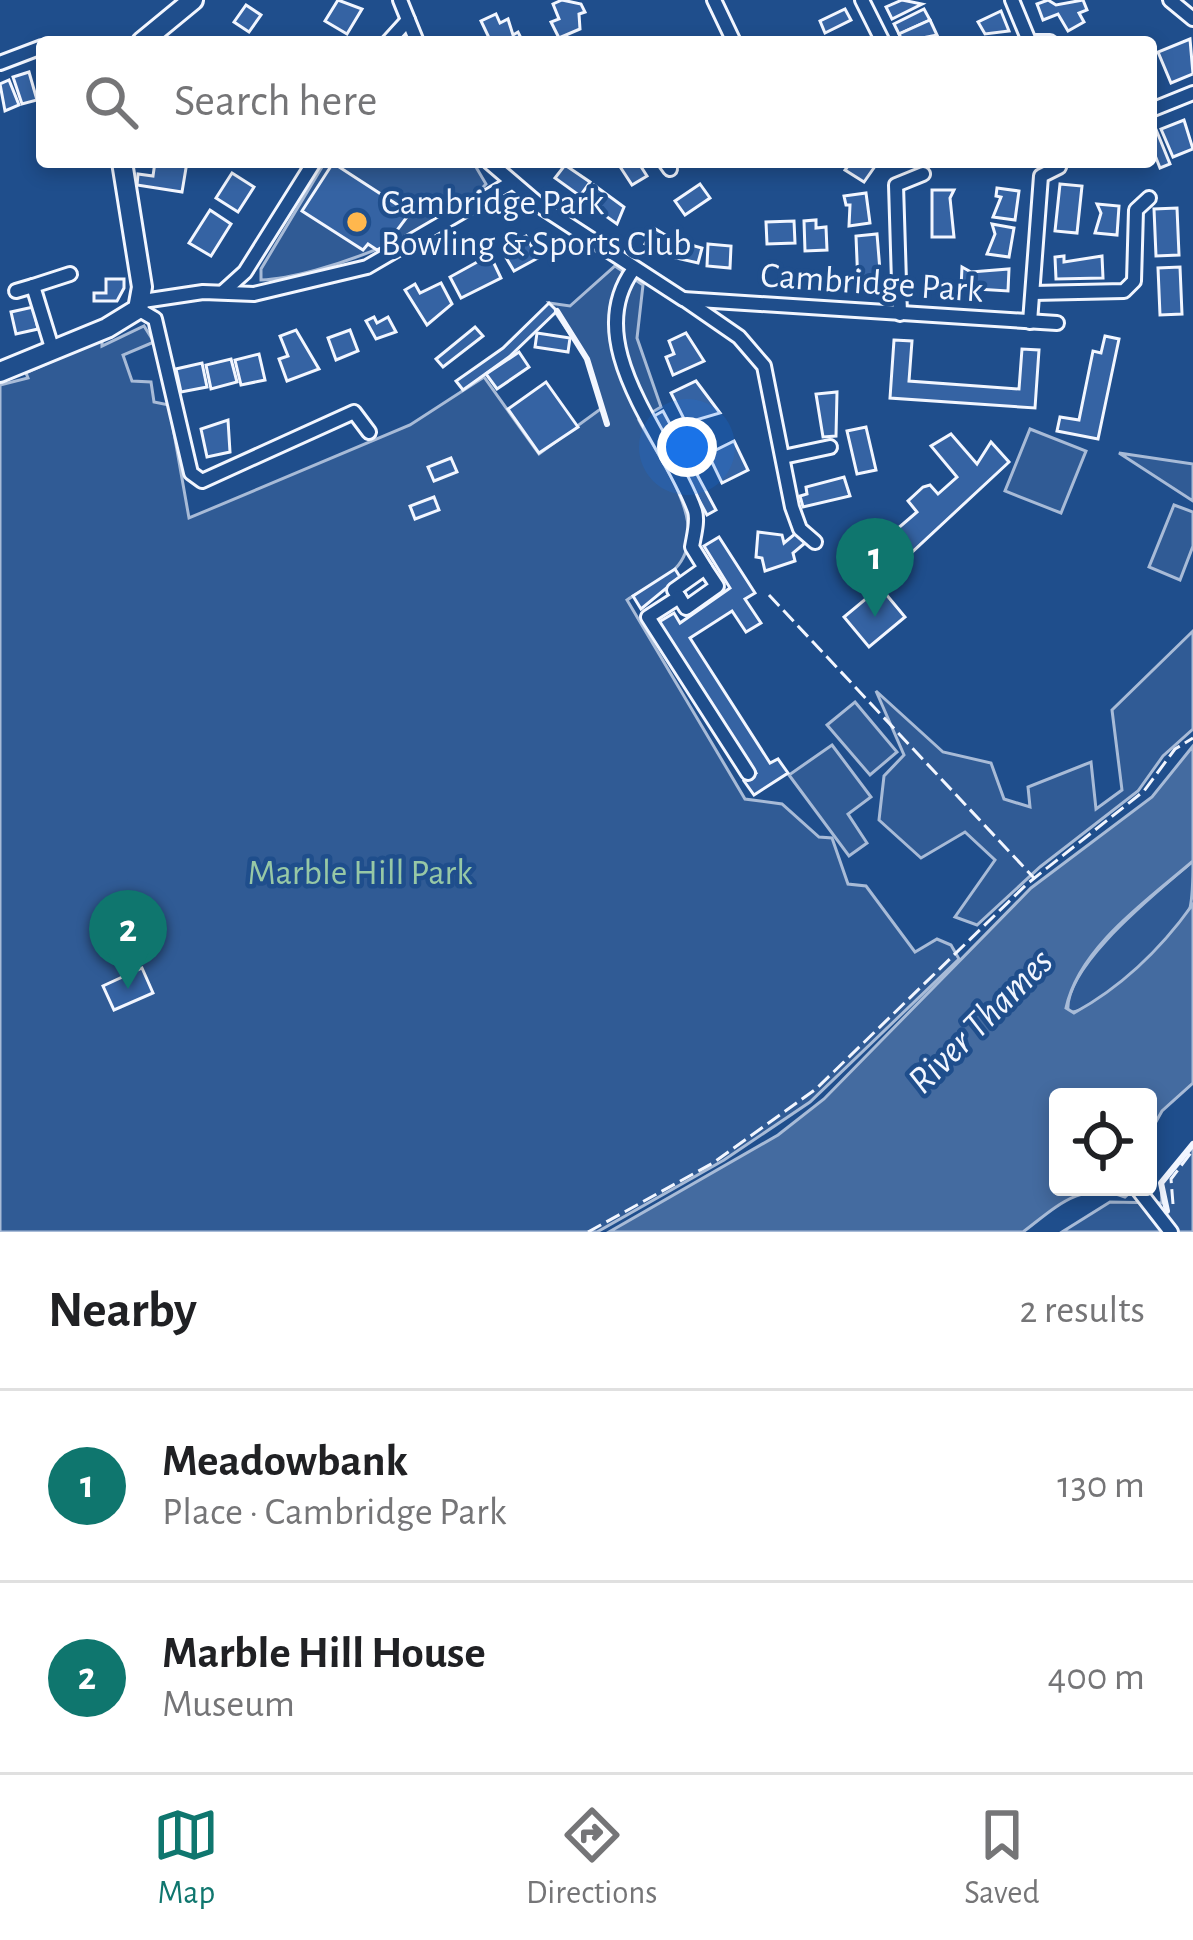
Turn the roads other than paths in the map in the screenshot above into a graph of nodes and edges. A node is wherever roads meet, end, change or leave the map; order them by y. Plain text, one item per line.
1 (193, 0) edge
2 (400, 0) edge
3 (714, 0) edge
4 (862, 0) edge
5 (1170, 0) edge
6 (1016, 1) edge
7 (1193, 19) edge
8 (408, 20) junction
9 (149, 36) edge
10 (393, 36) edge
11 (415, 36) edge
12 (731, 36) edge
13 (880, 36) edge
14 (1026, 36) edge
15 (36, 49) edge
16 (0, 63) edge
17 (1193, 93) edge
18 (1157, 108) edge
19 (123, 168) edge
20 (310, 168) edge
21 (495, 168) edge
22 (1057, 168) edge
23 (923, 174) dead end
24 (511, 183) junction
25 (1149, 198) dead end
26 (633, 270) junction
27 (70, 274) dead end
28 (34, 286) junction
29 (16, 291) dead end
30 (224, 292) junction
31 (1033, 293) junction
32 (682, 298) junction
33 (141, 305) junction
34 (900, 314) junction
35 (1030, 322) junction
36 (1057, 323) dead end
37 (53, 350) junction
38 (0, 372) edge
39 (368, 432) dead end
40 (830, 447) dead end
41 (783, 457) junction
42 (814, 542) dead end
43 (705, 568) junction
44 (679, 597) junction
45 (748, 773) dead end
46 (1143, 1196) edge
47 (1171, 1232) edge

1 - 9 main road
2 - 8 street
3 - 12 street
4 - 13 street
5 - 7 street
6 - 14 street
8 - 10 street
8 - 11 street
15 - 16 street
17 - 18 street
19 - 33 main road
20 - 30 street
21 - 24 street, Cambridge Park
22 - 31 street
23 - 34 street
24 - 26 street, Cambridge Park
24 - 30 street
25 - 31 street
26 - 32 street, Cambridge Park
26 - 43 street
27 - 28 street
28 - 29 street
28 - 37 street
30 - 33 street
31 - 35 street
32 - 34 street, Cambridge Park
32 - 41 street, Cambridge Park
33 - 37 main road
33 - 39 street
34 - 35 street, Cambridge Park
35 - 36 street, Cambridge Park
37 - 38 main road
40 - 41 street
41 - 42 street, Cambridge Park
43 - 44 street
43 - 44 street
44 - 45 street
46 - 47 street

